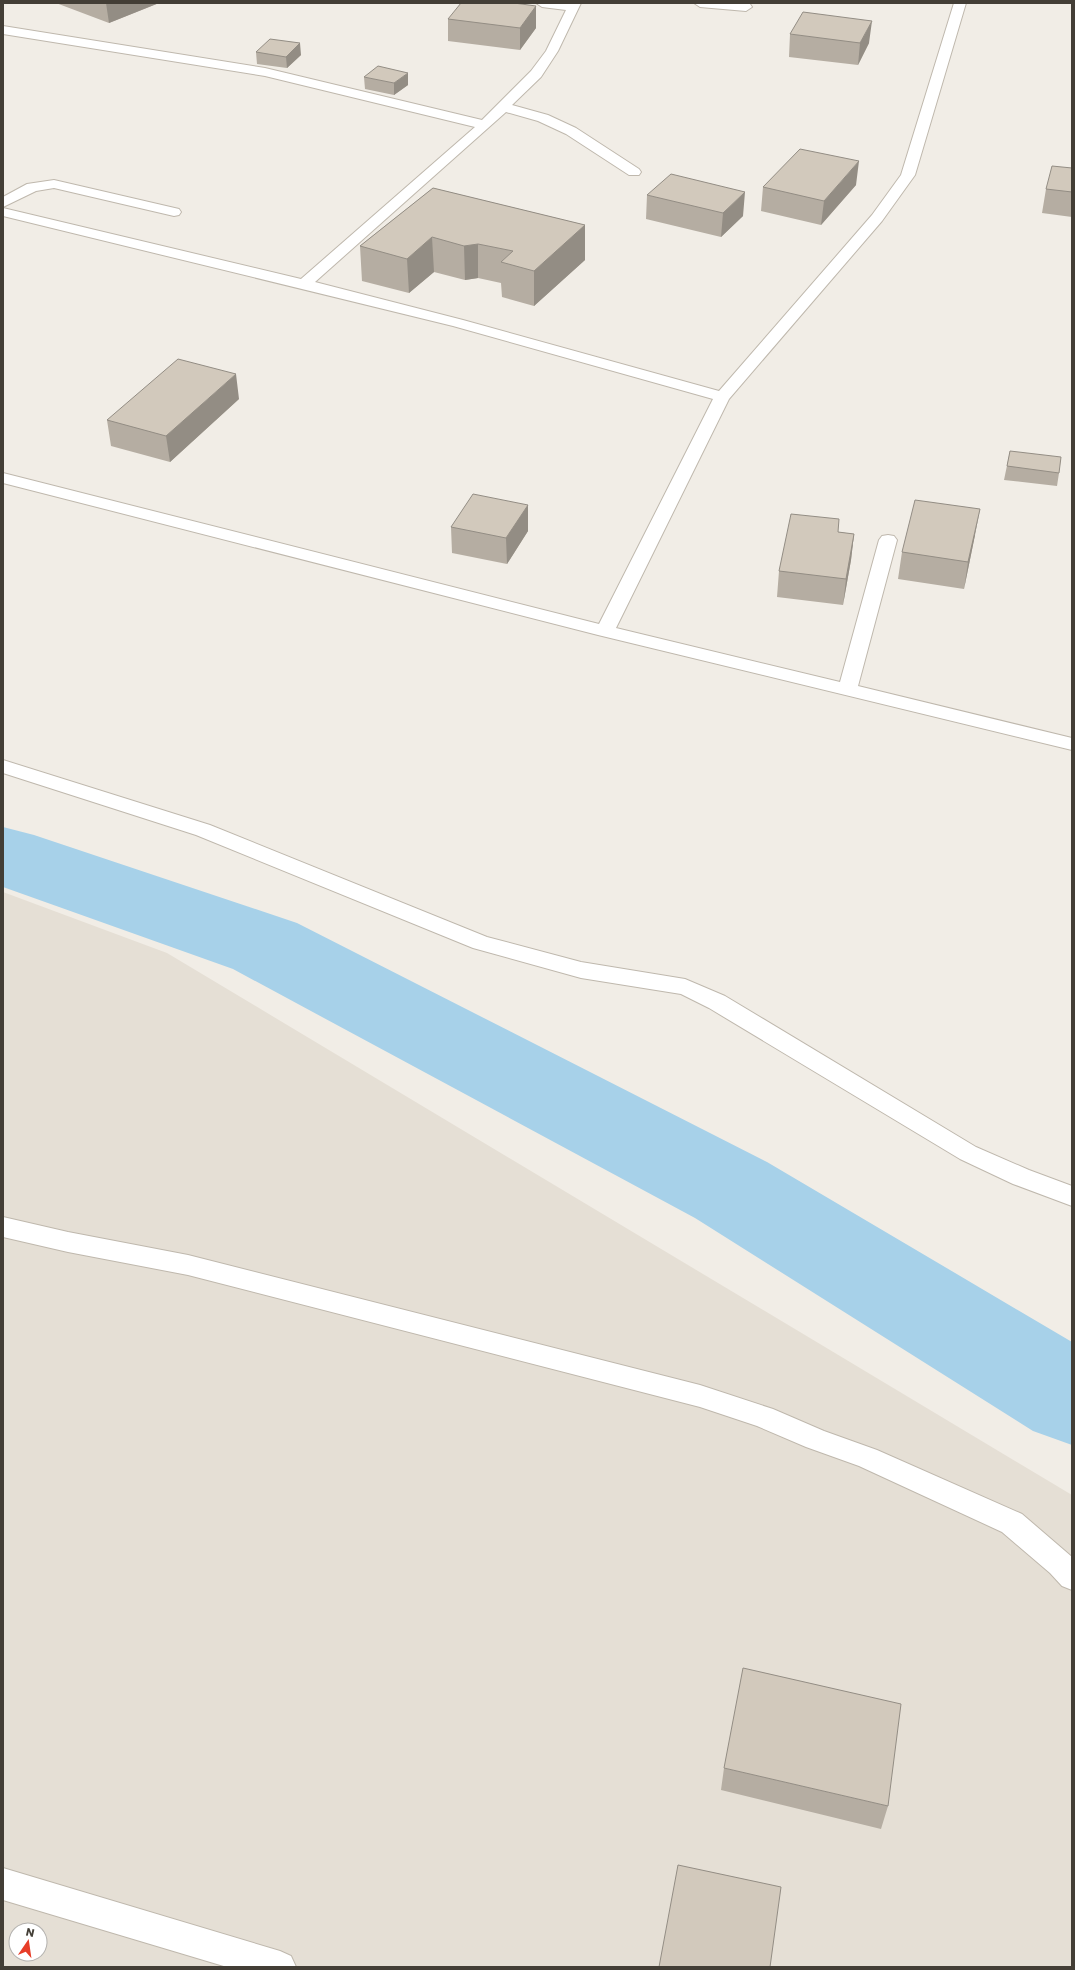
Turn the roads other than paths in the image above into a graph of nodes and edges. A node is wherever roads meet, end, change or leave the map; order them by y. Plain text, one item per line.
1 (542, 3) edge
2 (700, 3) edge
3 (960, 3) edge
4 (574, 5) edge
5 (746, 7) dead end
6 (3, 30) edge
7 (503, 107) junction
8 (485, 125) junction
9 (634, 172) dead end
10 (3, 203) edge
11 (3, 212) edge
12 (174, 212) dead end
13 (304, 284) junction
14 (722, 397) junction
15 (3, 478) edge
16 (888, 540) dead end
17 (605, 631) junction
18 (846, 690) junction
19 (1072, 744) edge
20 (3, 766) edge
21 (1072, 1196) edge
22 (3, 1227) edge
23 (1072, 1577) edge
24 (3, 1884) edge
25 (280, 1967) edge

1 - 4 street
2 - 5 street
3 - 14 street
4 - 7 street
6 - 8 street
7 - 8 street
7 - 9 street
8 - 13 street
10 - 12 street
11 - 13 street
13 - 14 street
14 - 17 street
15 - 17 street
16 - 18 street
17 - 18 street
18 - 19 street
20 - 21 street
22 - 23 street
24 - 25 street

